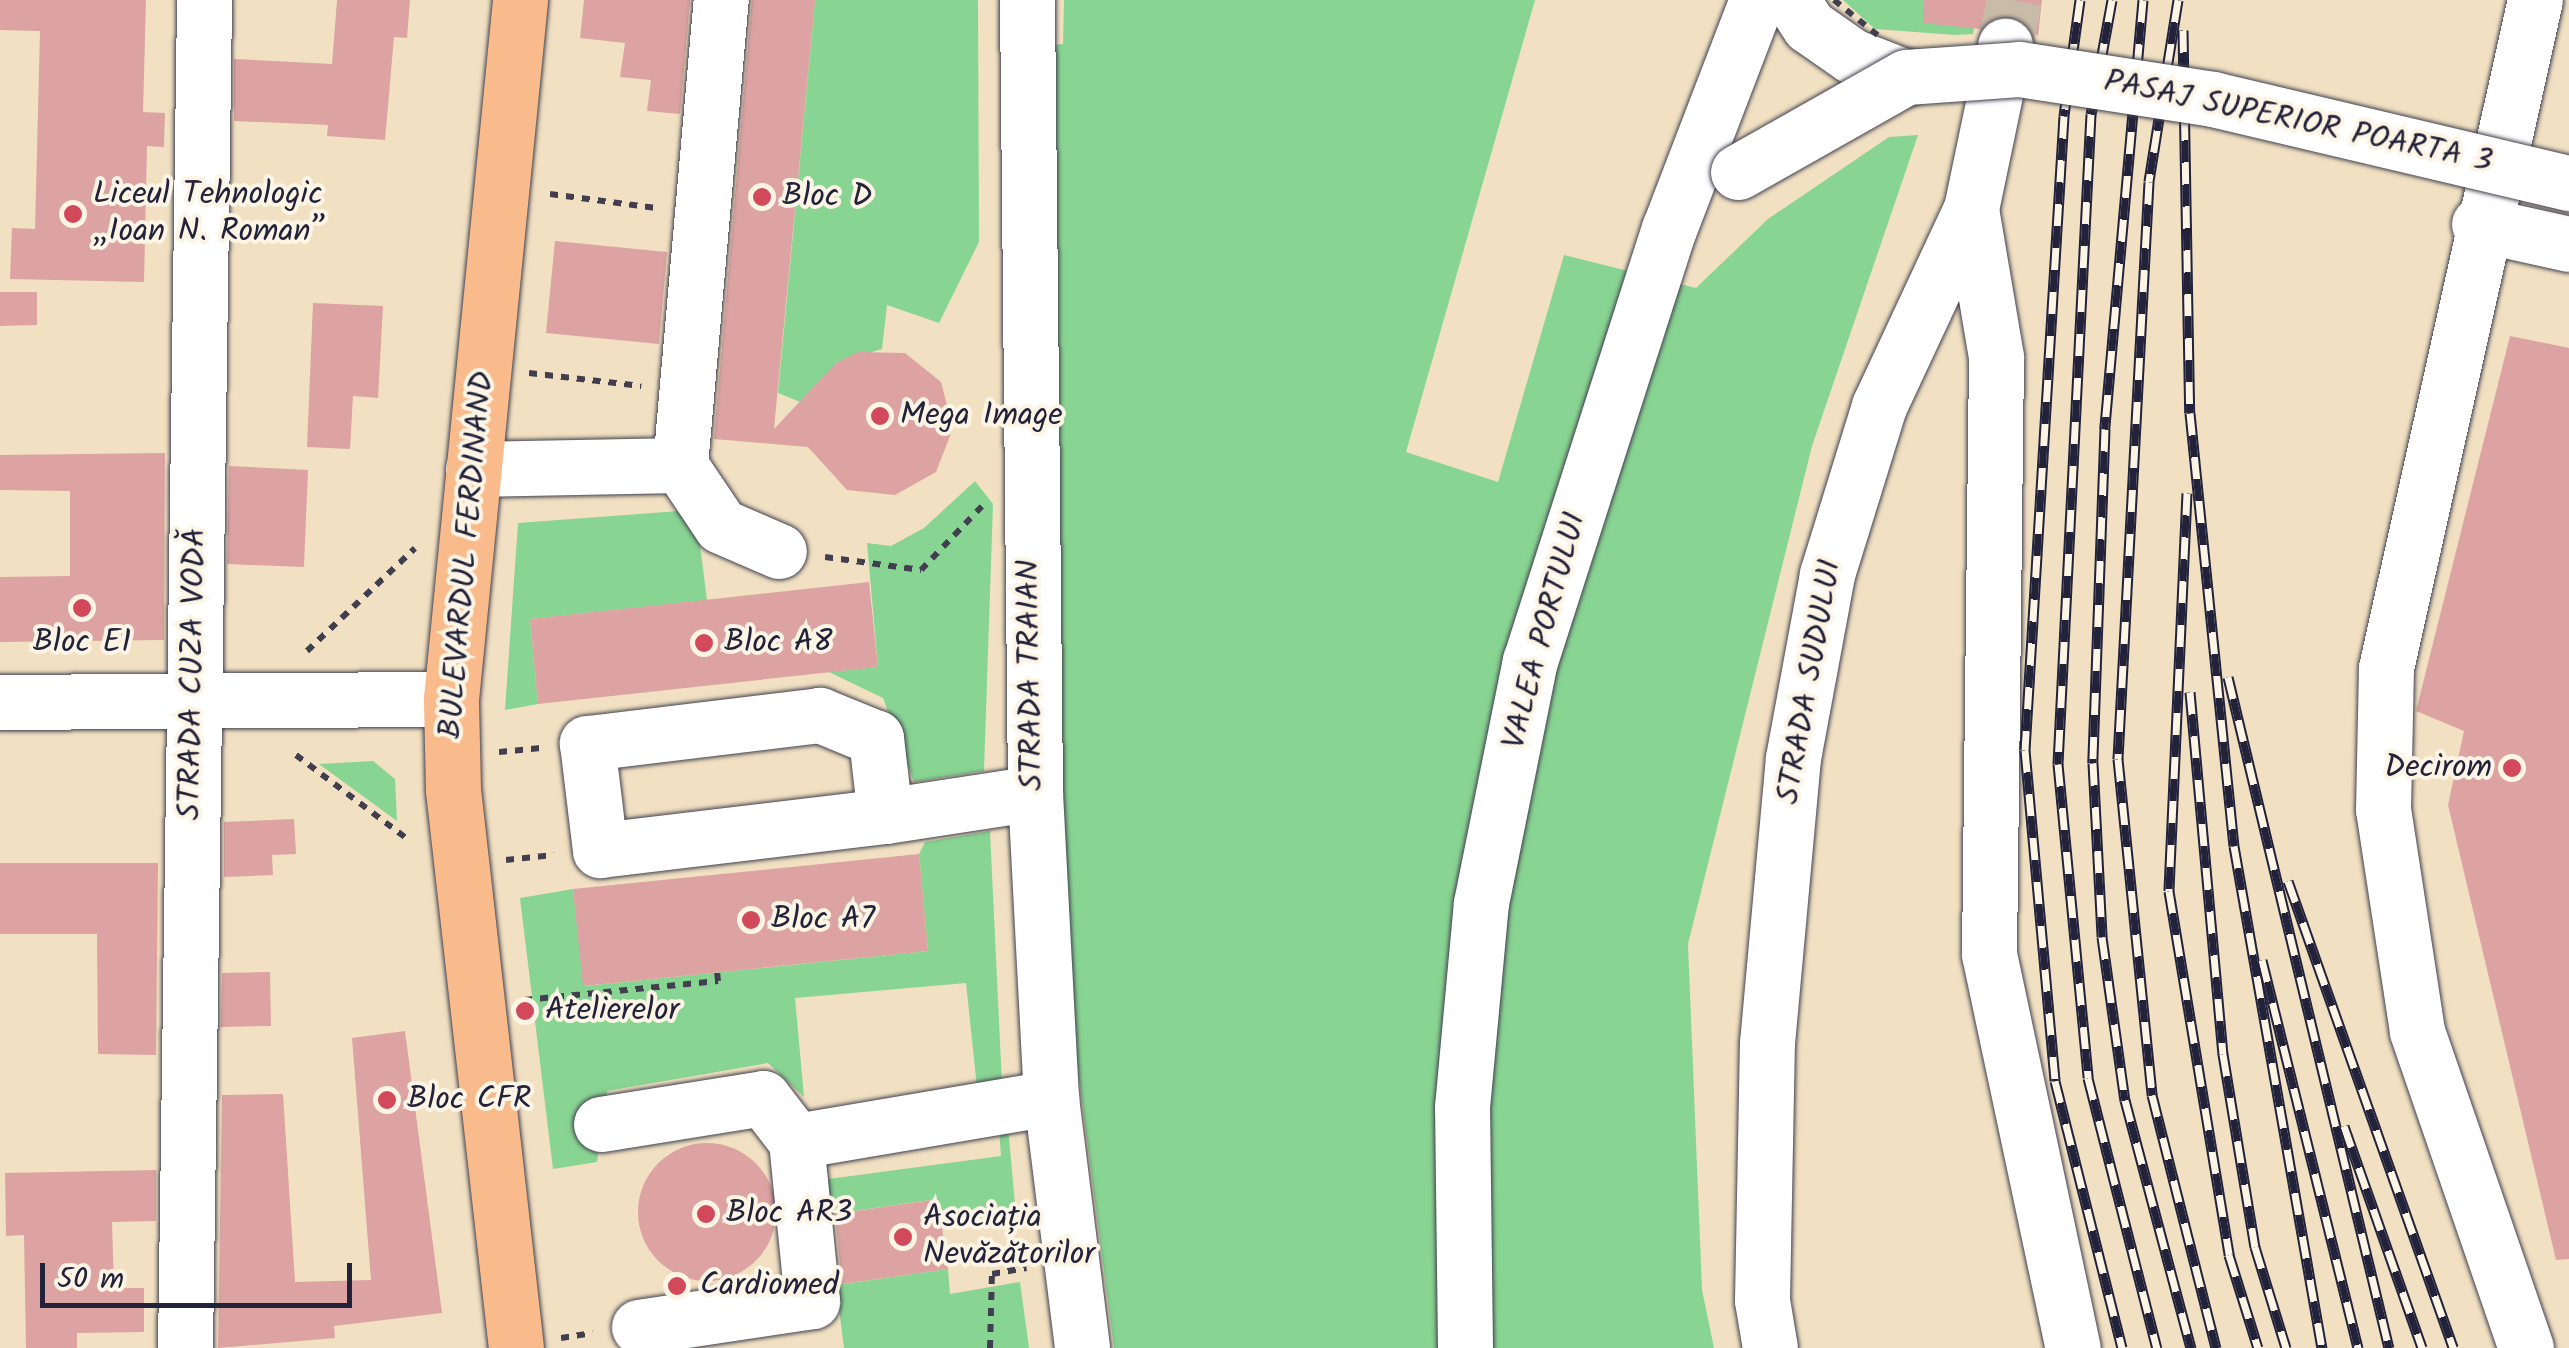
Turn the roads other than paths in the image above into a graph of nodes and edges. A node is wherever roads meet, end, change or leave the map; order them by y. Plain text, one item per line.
1 (204, 0) edge
2 (520, 0) edge
3 (721, 0) edge
4 (1027, 0) edge
5 (2535, 0) edge
6 (1782, 3) edge
7 (2005, 46) tunnel mouth
8 (1906, 78) junction
9 (2569, 183) edge
10 (1971, 209) junction
11 (2479, 224) junction
12 (1669, 229) junction
13 (2569, 244) edge
14 (680, 465) junction
15 (474, 469) junction
16 (780, 550) road end
17 (451, 699) junction
18 (194, 701) junction
19 (0, 702) edge
20 (1034, 793) junction
21 (885, 816) junction
22 (1051, 1098) junction
23 (601, 1124) dead end
24 (796, 1141) junction
25 (638, 1327) dead end
26 (184, 1348) edge
27 (516, 1348) edge
28 (1082, 1348) edge
29 (1465, 1348) edge
30 (1770, 1348) edge
31 (2073, 1348) edge
32 (2526, 1348) edge

1 - 18 street, STRADA CUZA VODĂ
2 - 15 main road, BULEVARDUL FERDINAND
3 - 14 street
4 - 20 street, STRADA TRAIAN
5 - 11 street
6 - 8 street, PASAJ SUPERIOR POARTA 3
6 - 12 street, VALEA PORTULUI
7 - 10 street, STRADA SUDULUI
8 - 9 street, PASAJ SUPERIOR POARTA 3, bridge
8 - 12 street, PASAJ SUPERIOR POARTA 3, bridge
10 - 30 street, STRADA SUDULUI
10 - 31 street
11 - 13 street
11 - 32 street
12 - 29 street, VALEA PORTULUI
14 - 15 street
14 - 16 street
15 - 17 main road, BULEVARDUL FERDINAND
17 - 18 street
17 - 27 main road, BULEVARDUL FERDINAND
18 - 19 street
18 - 26 street, STRADA CUZA VODĂ
20 - 21 street
20 - 22 street, STRADA TRAIAN
21 - 21 street
22 - 24 street
22 - 28 street, STRADA TRAIAN
23 - 24 street
24 - 25 street

